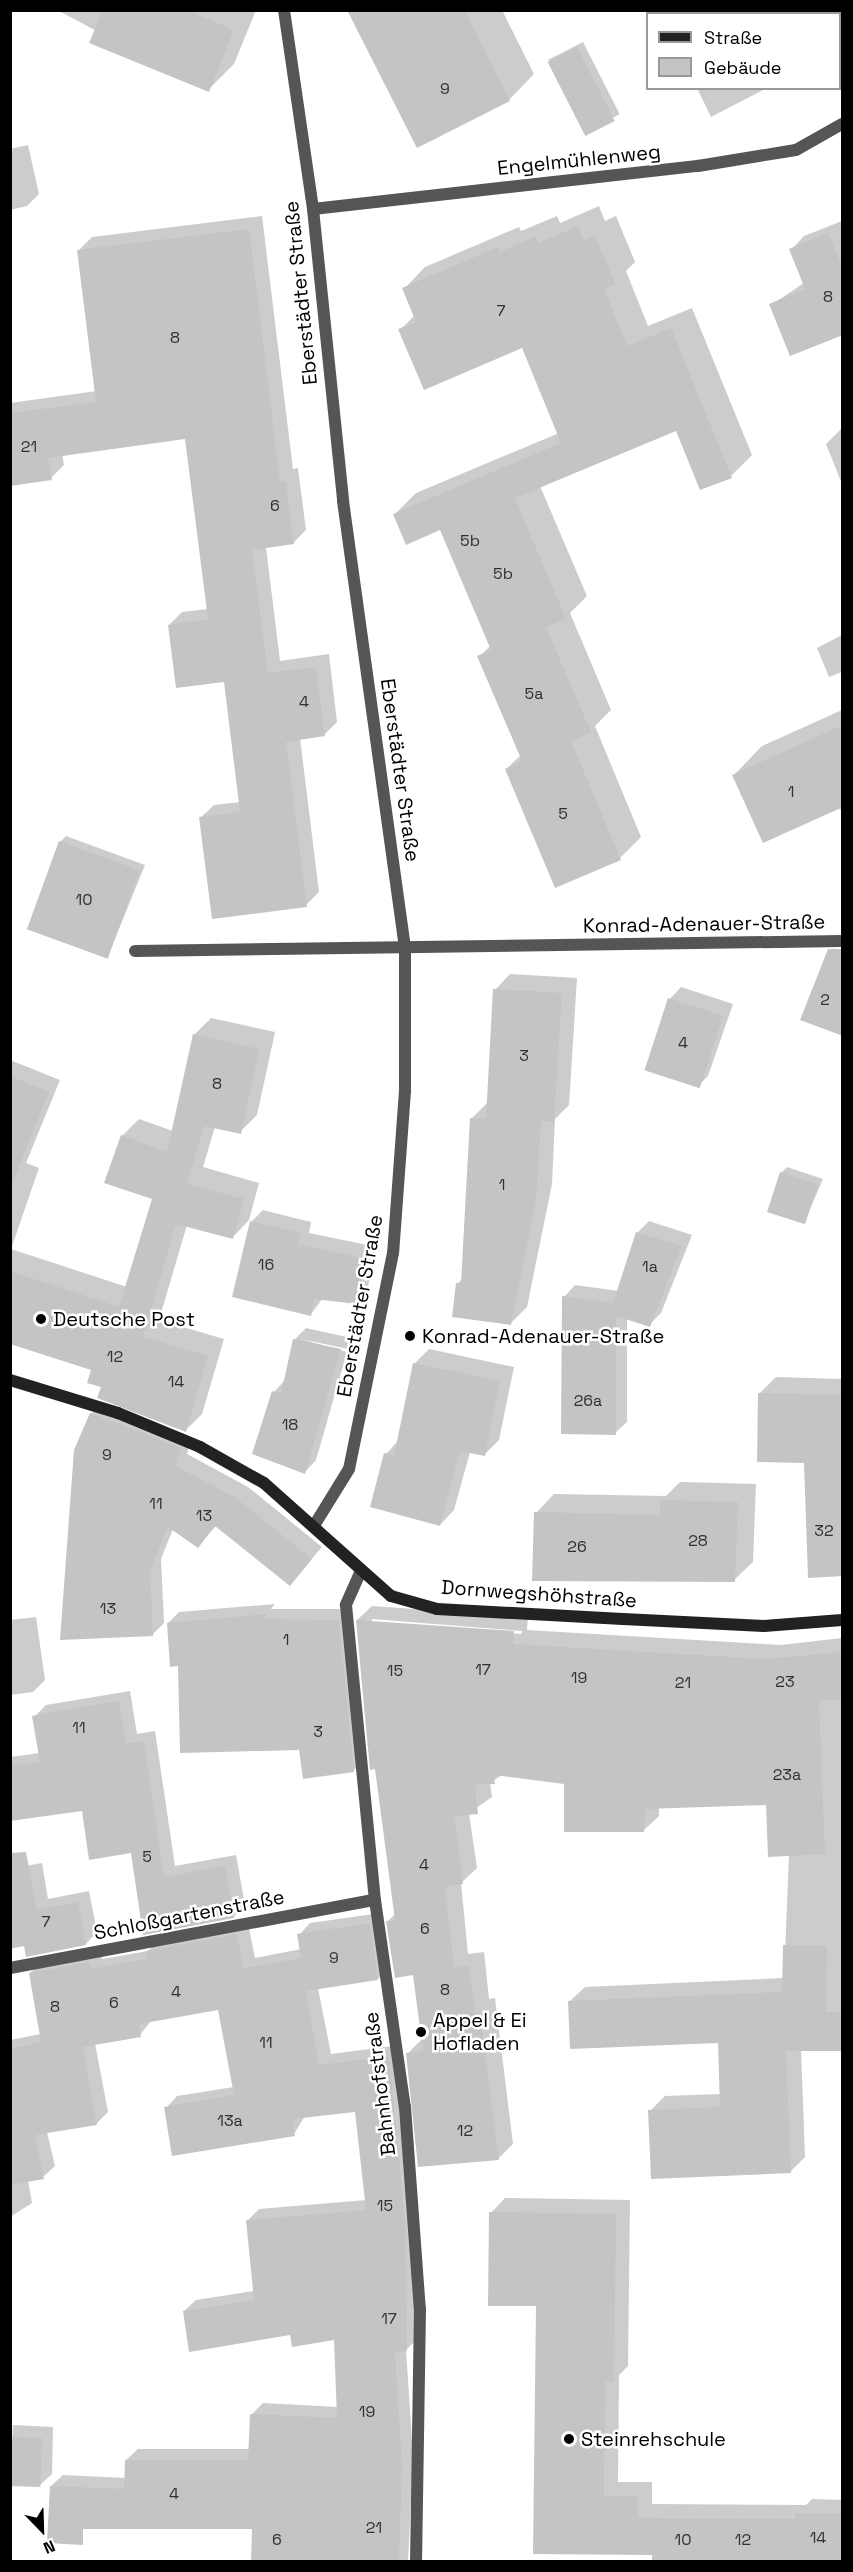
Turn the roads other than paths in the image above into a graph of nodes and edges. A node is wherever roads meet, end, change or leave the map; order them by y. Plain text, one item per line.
1 (284, 10) edge
2 (843, 124) edge
3 (313, 209) junction
4 (843, 941) edge
5 (405, 948) junction
6 (135, 951) dead end
7 (10, 1380) edge
8 (315, 1524) junction
9 (360, 1573) junction
10 (843, 1620) edge
11 (375, 1900) junction
12 (10, 1968) edge
13 (416, 2562) edge

1 - 3 street, Eberstädter Straße
2 - 3 street, Engelmühlenweg
3 - 5 street, Eberstädter Straße
4 - 5 street, Konrad-Adenauer-Straße
5 - 6 street, Konrad-Adenauer-Straße
5 - 8 street, Eberstädter Straße
7 - 8 street, Dornwegshöhstraße
8 - 9 street, Dornwegshöhstraße
9 - 10 street, Dornwegshöhstraße
9 - 11 street, Bahnhofstraße
11 - 12 street, Schloßgartenstraße
11 - 13 street, Bahnhofstraße

